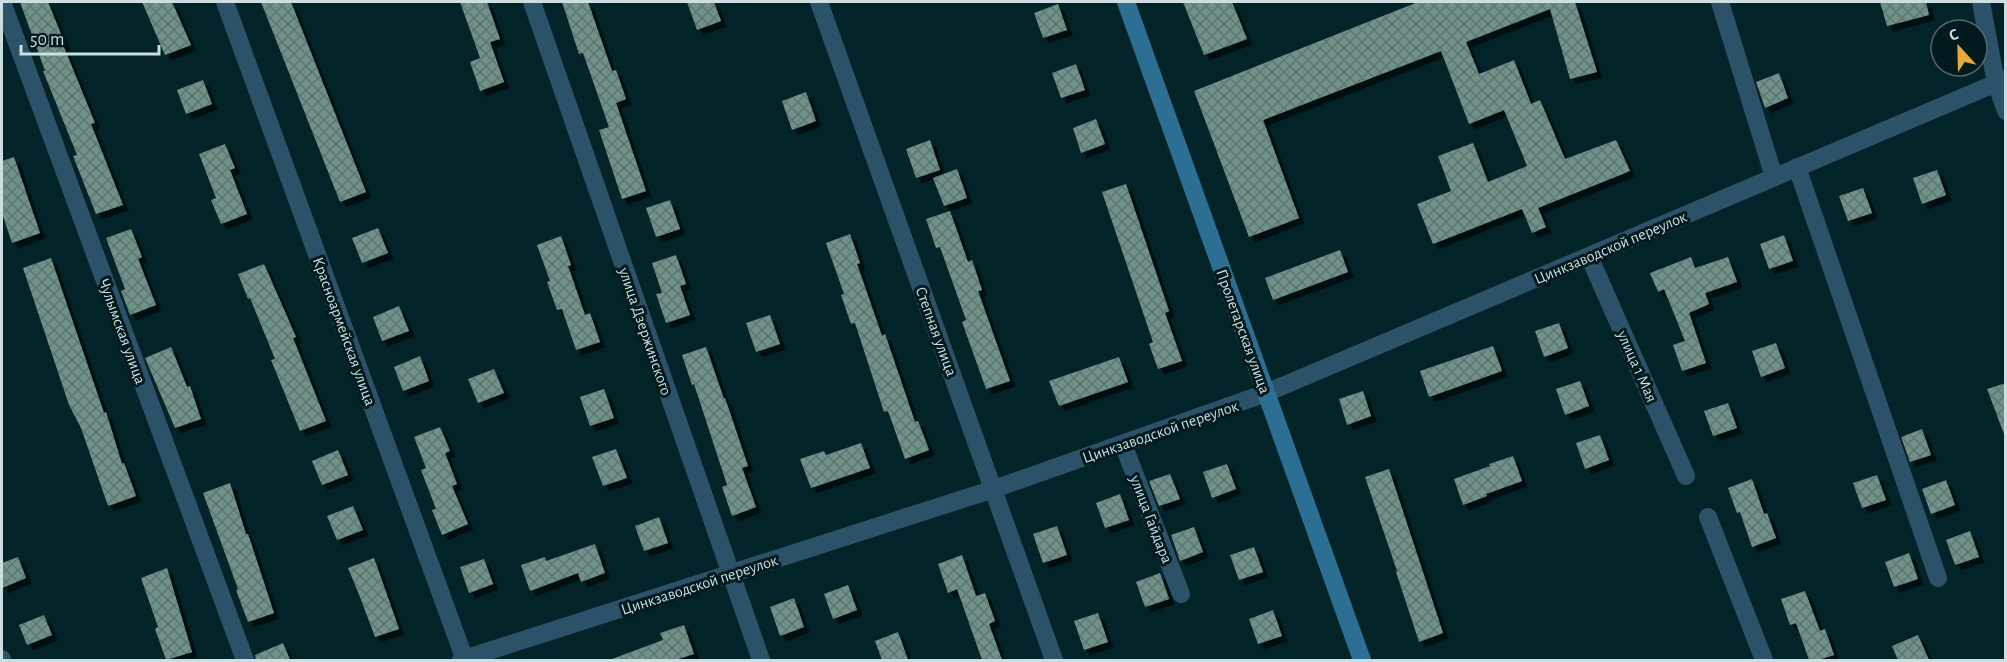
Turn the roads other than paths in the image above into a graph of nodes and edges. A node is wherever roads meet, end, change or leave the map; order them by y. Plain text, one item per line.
1 (2, 2) edge
2 (225, 2) edge
3 (532, 2) edge
4 (819, 2) edge
5 (1126, 2) edge
6 (1720, 2) edge
7 (1981, 2) edge
8 (2001, 81) edge
9 (2006, 111) edge
10 (1797, 167) junction
11 (1774, 177) junction
12 (1590, 256) junction
13 (1266, 393) junction
14 (1123, 444) junction
15 (1686, 476) dead end
16 (994, 489) junction
17 (1708, 517) dead end
18 (731, 573) junction
19 (1938, 578) dead end
20 (1181, 594) dead end
21 (245, 660) edge
22 (463, 660) edge
23 (761, 660) edge
24 (1054, 660) edge
25 (1362, 660) edge
26 (1764, 660) edge

1 - 21 street, Чулымская улица
2 - 22 street, Красноармейская улица
3 - 18 street, улица Дзержинского
4 - 16 street, Степная улица
5 - 13 main road, Пролетарская улица
6 - 11 street
7 - 8 street
8 - 9 street
8 - 10 street, Цинкзаводской переулок
10 - 11 street, Цинкзаводской переулок
10 - 19 street
11 - 12 street, Цинкзаводской переулок
12 - 13 street, Цинкзаводской переулок
12 - 15 street, улица 1 Мая
13 - 14 street, Цинкзаводской переулок
13 - 25 main road, Пролетарская улица
14 - 16 street, Цинкзаводской переулок
14 - 20 street, улица Гайдара
16 - 18 street, Цинкзаводской переулок
16 - 24 street, Степная улица
17 - 26 street
18 - 22 street, Цинкзаводской переулок
18 - 23 street, улица Дзержинского

